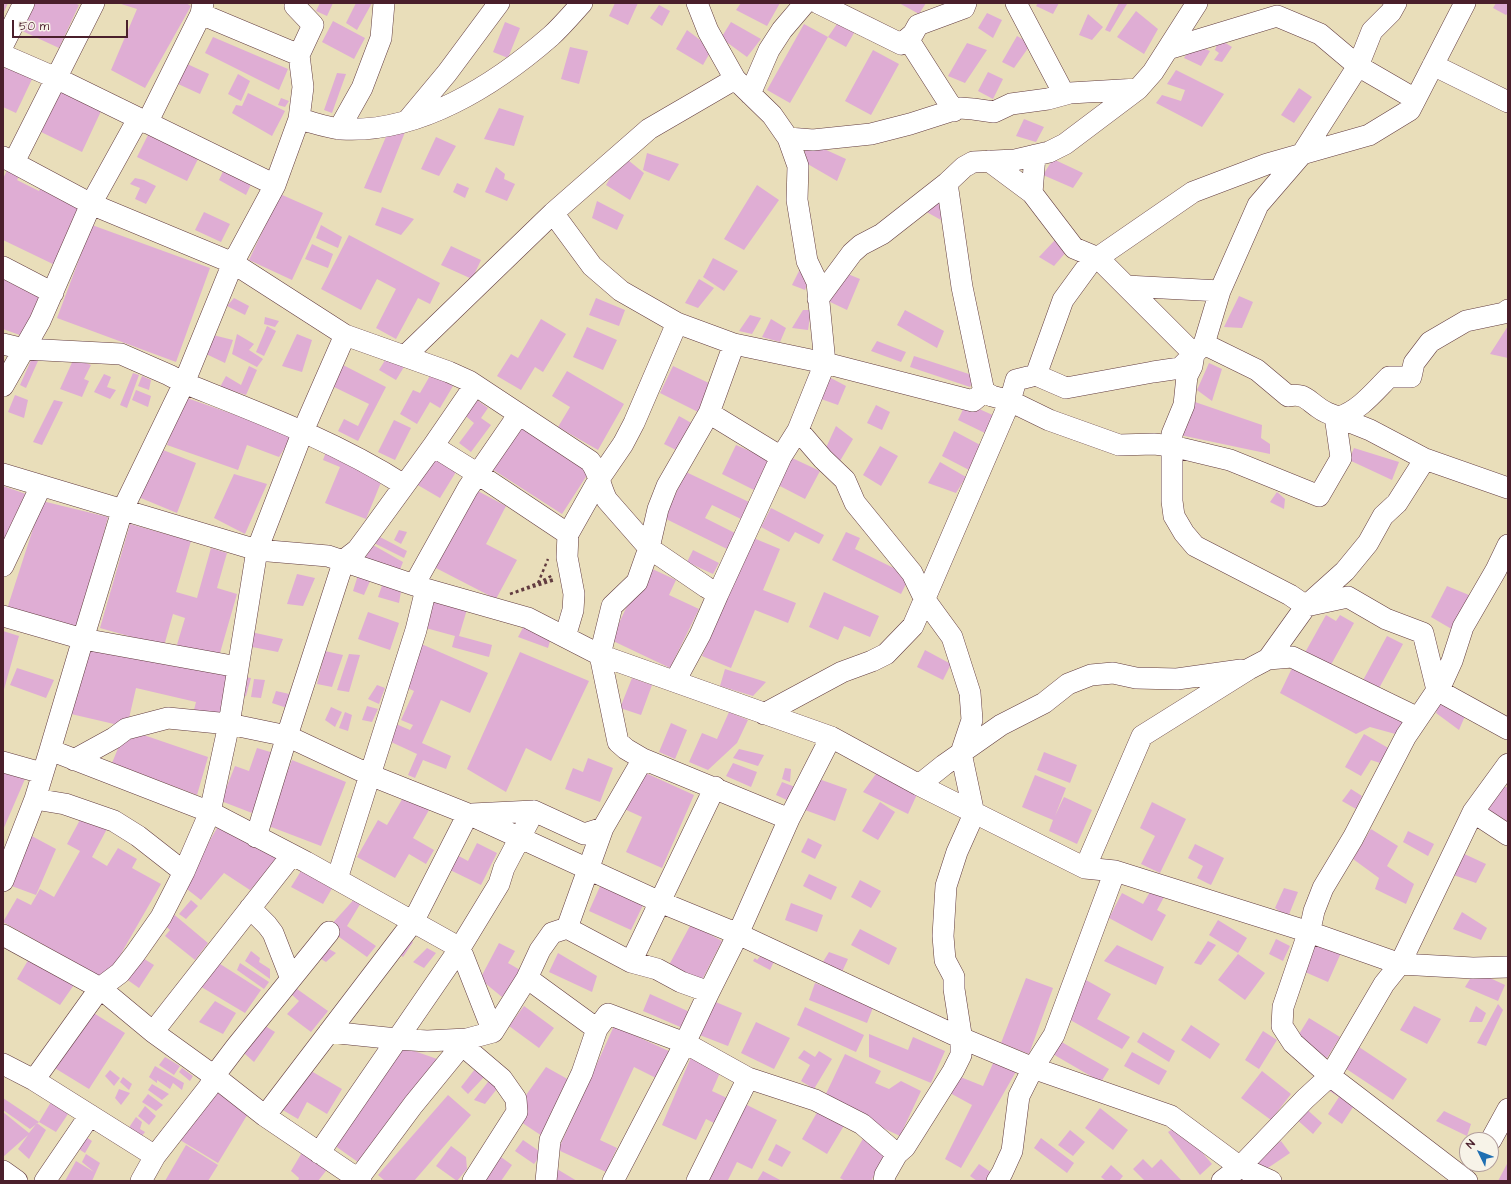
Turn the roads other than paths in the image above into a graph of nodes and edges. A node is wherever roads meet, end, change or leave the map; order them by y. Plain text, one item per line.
1 (24, 3) edge
2 (94, 3) edge
3 (296, 3) edge
4 (384, 3) edge
5 (499, 3) edge
6 (582, 3) edge
7 (697, 3) edge
8 (805, 3) edge
9 (818, 3) edge
10 (966, 3) edge
11 (1016, 3) edge
12 (1197, 3) edge
13 (1396, 3) edge
14 (1450, 3) edge
15 (1465, 3) edge
16 (202, 8) edge
17 (1452, 29) junction
18 (908, 39) junction
19 (3, 45) edge
20 (1168, 49) junction
21 (3, 55) edge
22 (299, 55) junction
23 (1358, 66) junction
24 (1442, 70) junction
25 (56, 78) junction
26 (735, 79) junction
27 (1138, 89) junction
28 (750, 94) junction
29 (1064, 94) junction
30 (1415, 99) junction
31 (1508, 102) edge
32 (954, 111) junction
33 (299, 119) junction
34 (142, 121) junction
35 (407, 121) junction
36 (339, 129) junction
37 (788, 138) junction
38 (1302, 154) junction
39 (1035, 155) junction
40 (9, 159) edge
41 (989, 161) junction
42 (947, 183) junction
43 (275, 185) junction
44 (1032, 193) junction
45 (91, 204) junction
46 (553, 213) junction
47 (1098, 258) junction
48 (233, 263) junction
49 (3, 267) edge
50 (1126, 286) junction
51 (1220, 291) junction
52 (53, 293) junction
53 (818, 299) junction
54 (1508, 310) edge
55 (677, 323) junction
56 (345, 335) junction
57 (3, 344) edge
58 (734, 344) junction
59 (1199, 349) junction
60 (24, 350) junction
61 (405, 356) junction
62 (825, 362) junction
63 (1036, 375) junction
64 (184, 382) junction
65 (475, 385) junction
66 (3, 386) edge
67 (984, 392) junction
68 (1010, 401) junction
69 (709, 413) junction
70 (519, 414) junction
71 (1335, 416) junction
72 (798, 430) junction
73 (303, 431) junction
74 (434, 446) junction
75 (1172, 446) junction
76 (781, 457) junction
77 (1425, 458) junction
78 (3, 474) edge
79 (478, 474) junction
80 (599, 479) junction
81 (404, 485) junction
82 (41, 486) junction
83 (1508, 488) edge
84 (122, 511) junction
85 (568, 534) junction
86 (1508, 545) edge
87 (649, 548) junction
88 (257, 550) junction
89 (344, 560) junction
90 (3, 566) edge
91 (420, 587) junction
92 (718, 594) junction
93 (925, 600) junction
94 (1306, 606) junction
95 (3, 616) edge
96 (565, 637) junction
97 (83, 639) junction
98 (600, 655) junction
99 (1268, 659) junction
100 (238, 667) junction
101 (1249, 669) junction
102 (675, 681) junction
103 (1437, 690) junction
104 (764, 714) junction
105 (1418, 718) junction
106 (229, 724) junction
107 (1508, 729) edge
108 (287, 736) junction
109 (831, 737) junction
110 (50, 750) junction
111 (961, 752) junction
112 (643, 759) junction
113 (74, 760) junction
114 (3, 762) edge
115 (1508, 764) edge
116 (42, 773) junction
117 (370, 775) junction
118 (918, 785) junction
119 (715, 787) junction
120 (35, 799) junction
121 (534, 811) junction
122 (210, 812) junction
123 (1473, 812) junction
124 (468, 814) junction
125 (974, 814) junction
126 (789, 819) junction
127 (603, 828) junction
128 (1508, 835) edge
129 (256, 837) junction
130 (520, 838) junction
131 (292, 855) junction
132 (1084, 868) junction
133 (588, 869) junction
134 (1115, 871) junction
135 (184, 872) junction
136 (337, 879) junction
137 (3, 881) edge
138 (660, 902) junction
139 (250, 908) junction
140 (413, 922) junction
141 (567, 928) junction
142 (329, 932) dead end
143 (1309, 932) junction
144 (738, 934) junction
145 (3, 935) edge
146 (460, 948) junction
147 (631, 962) junction
148 (1400, 964) junction
149 (1508, 967) edge
150 (527, 978) junction
151 (291, 979) junction
152 (100, 988) junction
153 (709, 992) junction
154 (597, 1029) junction
155 (153, 1032) junction
156 (329, 1032) junction
157 (493, 1032) junction
158 (961, 1038) junction
159 (397, 1039) junction
160 (464, 1042) junction
161 (686, 1043) junction
162 (3, 1064) edge
163 (1033, 1068) junction
164 (214, 1076) junction
165 (1330, 1076) junction
166 (748, 1078) junction
167 (34, 1080) junction
168 (1508, 1109) edge
169 (90, 1115) junction
170 (265, 1116) junction
171 (1495, 1132) edge
172 (320, 1153) junction
173 (897, 1154) junction
174 (155, 1156) junction
175 (1240, 1167) junction
176 (3, 1171) edge
177 (1462, 1175) edge
178 (359, 1180) edge
179 (17, 1181) edge
180 (46, 1181) edge
181 (141, 1181) edge
182 (473, 1181) edge
183 (546, 1181) edge
184 (613, 1181) edge
185 (697, 1181) edge
186 (884, 1181) edge
187 (997, 1181) edge
188 (1222, 1181) edge
189 (1271, 1181) edge

1 - 19 street
2 - 25 street
3 - 22 street
4 - 36 street
5 - 35 street
6 - 35 street
7 - 26 street
8 - 28 street
9 - 18 street
10 - 18 street
11 - 29 street
12 - 20 street
13 - 23 street
14 - 17 street
15 - 17 street
16 - 22 street
16 - 34 street
17 - 24 street
18 - 32 street
20 - 23 street
20 - 27 street
21 - 25 street
22 - 33 street
23 - 30 street
23 - 38 street
24 - 30 street
24 - 31 street
25 - 34 street
25 - 40 street
26 - 28 street
26 - 46 street
27 - 29 street
27 - 39 street
28 - 37 street
29 - 32 street
30 - 38 street
32 - 37 street
33 - 36 street
33 - 43 street
34 - 43 street
34 - 45 street
35 - 36 street
37 - 53 street
38 - 47 street
38 - 51 street
39 - 41 street
39 - 44 street
40 - 45 street
41 - 42 street
41 - 44 street
42 - 53 street
42 - 67 street
43 - 48 street
44 - 47 street
45 - 48 street
45 - 52 street
46 - 55 street
46 - 61 street
47 - 50 street
47 - 63 street
48 - 56 street
48 - 64 street
49 - 52 street
50 - 51 street
50 - 59 street
51 - 59 street
52 - 60 street
53 - 62 street
54 - 71 street
55 - 58 street
55 - 80 street
56 - 61 street
56 - 73 street
57 - 60 street
58 - 62 street
58 - 69 street
59 - 63 street
59 - 71 street
59 - 75 street
60 - 64 street
60 - 66 street
61 - 65 street
62 - 67 street
62 - 72 street
63 - 68 street
64 - 73 street
64 - 84 street
65 - 70 street
65 - 74 street
67 - 68 street
68 - 75 street
68 - 93 street
69 - 76 street
69 - 87 street
70 - 79 street
70 - 80 street
71 - 75 street
71 - 77 street
72 - 76 street
72 - 93 street
73 - 81 street
73 - 88 street
74 - 79 street
74 - 81 street
75 - 94 street
76 - 92 street
77 - 83 street
77 - 94 street
78 - 82 street
79 - 85 street
79 - 91 street
80 - 85 street
80 - 87 street
81 - 89 street
82 - 84 street
82 - 90 street
84 - 88 street
84 - 97 street
85 - 96 street
86 - 103 street
87 - 92 street
87 - 98 street
88 - 89 street
88 - 100 street
89 - 91 street
89 - 108 street
91 - 96 street
91 - 117 street
92 - 102 street
93 - 104 street
93 - 111 street
94 - 99 street
94 - 103 street
95 - 97 street
96 - 98 street
97 - 100 street
97 - 110 street
98 - 102 street
98 - 112 street
99 - 101 street
99 - 105 street
100 - 106 street
101 - 111 street
101 - 132 street
102 - 104 street
103 - 105 street
103 - 107 street
104 - 109 street
105 - 143 street
106 - 108 street
106 - 113 street
106 - 122 street
108 - 117 street
108 - 129 street
109 - 118 street
109 - 126 street
110 - 113 street
110 - 116 street
111 - 118 street
111 - 125 street
112 - 119 street
112 - 127 street
113 - 122 street
114 - 116 street
115 - 123 street
116 - 120 street
117 - 124 street
117 - 136 street
118 - 125 street
119 - 126 street
119 - 138 street
120 - 135 street
120 - 137 street
121 - 124 street
121 - 127 street
121 - 130 street
122 - 129 street
122 - 135 street
123 - 128 street
123 - 148 street
124 - 130 street
124 - 140 street
125 - 132 street
125 - 158 street
126 - 144 street
127 - 133 street
129 - 131 street
130 - 133 street
130 - 146 street
131 - 136 street
131 - 139 street
132 - 134 street
133 - 138 street
133 - 141 street
134 - 143 street
134 - 163 street
135 - 152 street
136 - 140 street
138 - 144 street
138 - 147 street
139 - 151 street
139 - 155 street
140 - 146 street
140 - 156 street
141 - 147 street
141 - 150 street
142 - 151 street
143 - 148 street
143 - 165 street
144 - 153 street
144 - 158 street
145 - 152 street
146 - 157 street
146 - 159 street
147 - 153 street
148 - 149 street
148 - 165 street
150 - 154 street
150 - 157 street
151 - 164 street
152 - 155 street
152 - 167 street
153 - 161 street
154 - 161 street
154 - 183 street
155 - 164 street
156 - 159 street
156 - 170 street
157 - 160 street
158 - 163 street
158 - 173 street
159 - 160 street
159 - 172 street
160 - 178 street
160 - 182 street
161 - 166 street
161 - 184 street
162 - 167 street
163 - 175 street
163 - 187 street
164 - 170 street
164 - 174 street
165 - 175 street
165 - 177 street
166 - 173 street
166 - 185 street
167 - 169 street
168 - 171 street
169 - 174 street
169 - 180 street
170 - 172 street
172 - 178 street
173 - 186 street
174 - 181 street
175 - 188 street
175 - 189 street
176 - 179 street

